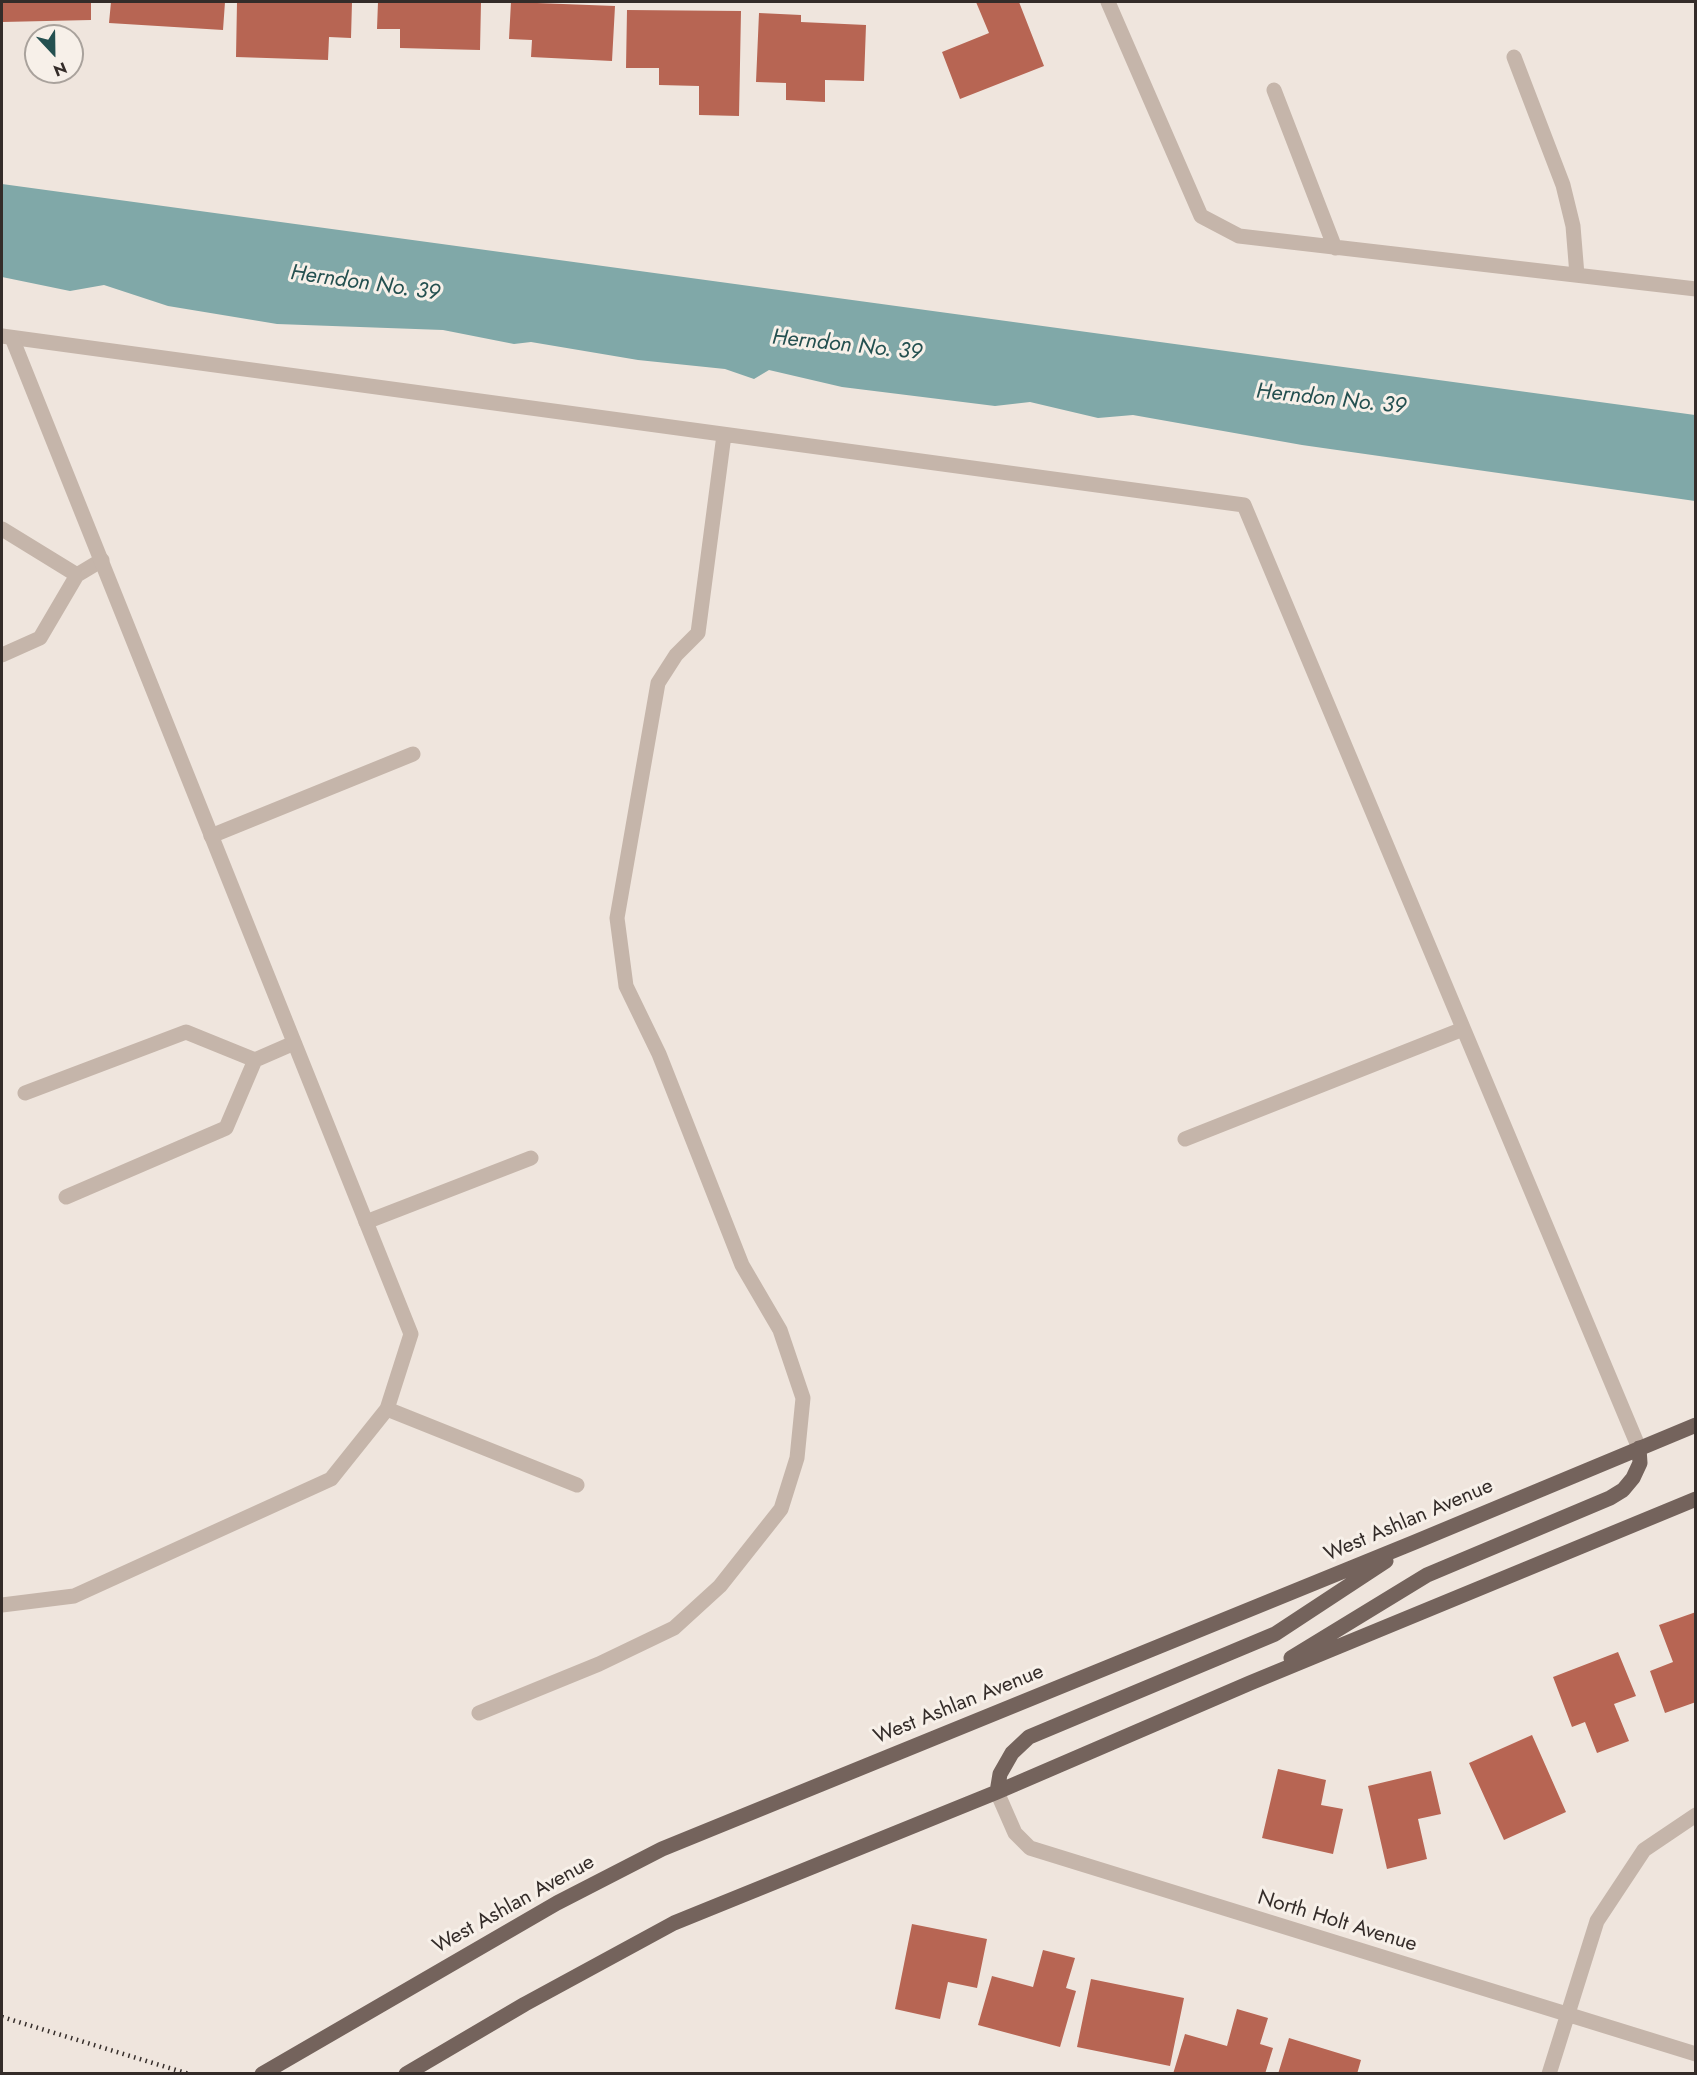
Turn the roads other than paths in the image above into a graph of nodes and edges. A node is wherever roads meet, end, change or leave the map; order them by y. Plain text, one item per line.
1 (1108, 2) edge
2 (1514, 57) dead end
3 (1274, 90) dead end
4 (1335, 248) junction
5 (1577, 275) junction
6 (1695, 289) edge
7 (7, 337) edge
8 (724, 435) junction
9 (2, 530) edge
10 (102, 560) junction
11 (77, 575) junction
12 (2, 655) edge
13 (412, 754) dead end
14 (211, 836) junction
15 (1463, 1029) junction
16 (294, 1043) junction
17 (255, 1060) junction
18 (25, 1093) dead end
19 (1185, 1139) dead end
20 (531, 1158) dead end
21 (66, 1197) dead end
22 (366, 1222) junction
23 (387, 1409) junction
24 (1695, 1425) edge
25 (1639, 1448) junction
26 (577, 1485) dead end
27 (1695, 1499) edge
28 (1415, 1542) junction
29 (2, 1605) edge
30 (1250, 1683) junction
31 (479, 1713) dead end
32 (997, 1792) junction
33 (1695, 1815) edge
34 (1566, 2015) junction
35 (1695, 2054) edge
36 (262, 2073) edge
37 (406, 2073) edge
38 (1549, 2073) edge

1 - 4 street
2 - 5 street
3 - 4 street
4 - 5 street
5 - 6 street
7 - 8 street
7 - 10 street
8 - 15 street
8 - 31 street
9 - 11 street
10 - 11 street
10 - 14 street
11 - 12 street
13 - 14 street
14 - 16 street
15 - 19 street
15 - 25 street
16 - 17 street
16 - 22 street
17 - 18 street
17 - 21 street
20 - 22 street
22 - 23 street
23 - 26 street
23 - 29 street
24 - 25 main road, West Ashlan Avenue
25 - 28 main road, West Ashlan Avenue
25 - 30 main road
27 - 30 main road
28 - 32 main road
28 - 36 main road, West Ashlan Avenue
30 - 32 main road
32 - 34 street, North Holt Avenue
32 - 37 main road
33 - 34 street
34 - 35 street, North Holt Avenue
34 - 38 street

